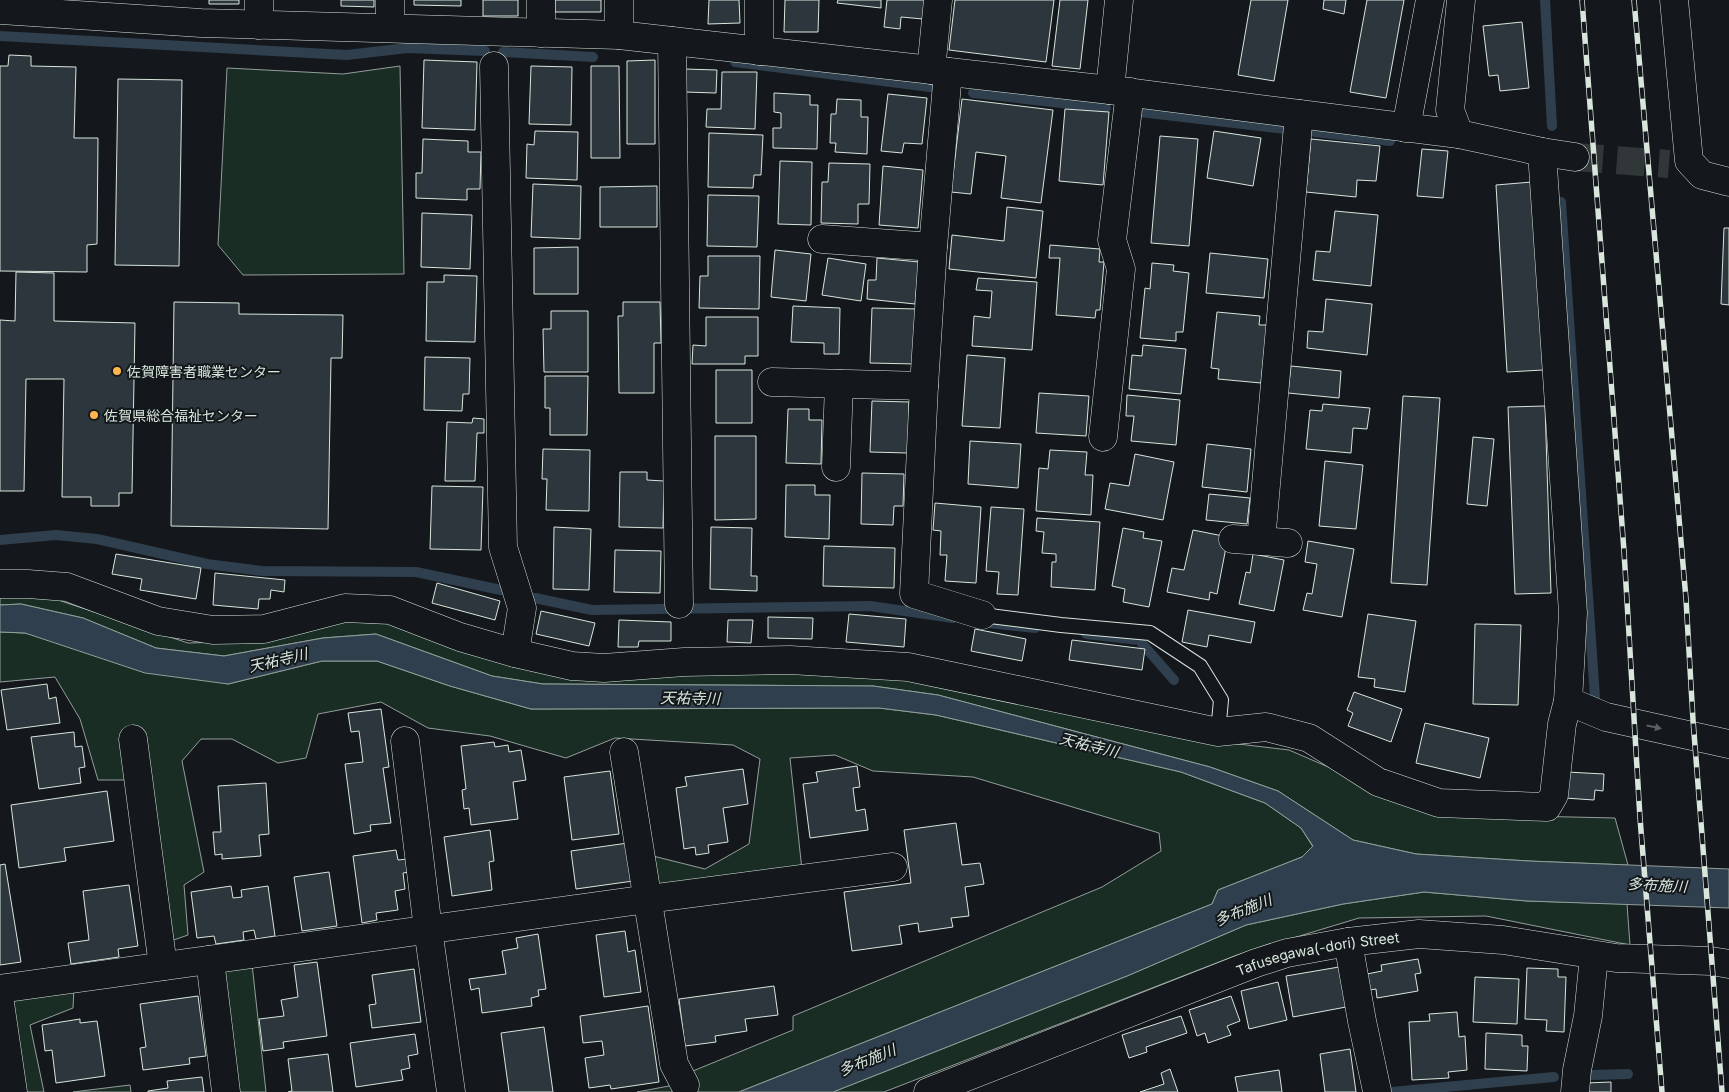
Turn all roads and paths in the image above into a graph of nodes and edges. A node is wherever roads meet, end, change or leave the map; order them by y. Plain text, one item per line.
1 (390, 0) edge
2 (540, 0) edge
3 (619, 0) edge
4 (759, 0) edge
5 (938, 0) edge
6 (1119, 0) edge
7 (1430, 0) edge
8 (1461, 0) edge
9 (1674, 0) edge
10 (79, 8) edge
11 (0, 10) edge
12 (259, 13) edge
13 (390, 28) junction
14 (541, 33) junction
15 (619, 35) junction
16 (672, 40) junction
17 (759, 51) junction
18 (494, 66) dead end
19 (939, 71) junction
20 (1120, 91) junction
21 (1299, 114) junction
22 (1406, 128) junction
23 (1460, 134) junction
24 (1542, 152) junction
25 (1575, 157) tunnel mouth
26 (1729, 182) edge
27 (822, 239) dead end
28 (933, 247) junction
29 (772, 382) dead end
30 (839, 384) junction
31 (924, 386) junction
32 (1103, 437) dead end
33 (836, 466) dead end
34 (1233, 539) dead end
35 (1261, 541) junction
36 (1288, 543) dead end
37 (0, 584) edge
38 (679, 604) dead end
39 (982, 615) joint
40 (515, 653) junction
41 (1568, 701) junction
42 (1218, 732) junction
43 (133, 739) dead end
44 (405, 741) dead end
45 (1729, 744) edge
46 (624, 752) dead end
47 (893, 867) dead end
48 (648, 899) junction
49 (428, 930) junction
50 (1348, 942) junction
51 (1594, 956) junction
52 (210, 960) junction
53 (1729, 964) edge
54 (163, 966) junction
55 (0, 989) edge
56 (0, 1003) edge
57 (685, 1085) dead end
58 (1377, 1091) edge
59 (13, 1092) edge
60 (226, 1092) edge
61 (451, 1092) edge
62 (928, 1092) edge
63 (1575, 1092) edge

1 - 13 street
2 - 14 street
3 - 15 street
4 - 17 street
5 - 19 street
6 - 20 street
7 - 22 street
8 - 23 street
9 - 26 street
10 - 11 street
10 - 12 street
12 - 13 street
13 - 14 street
14 - 15 street
15 - 16 street
16 - 17 street
16 - 38 street
17 - 19 street
18 - 40 street
19 - 20 street
19 - 28 street
20 - 21 street
20 - 32 street
21 - 22 street
21 - 35 street
22 - 23 street
23 - 24 street
24 - 25 street
24 - 41 street
27 - 28 street
28 - 31 street
29 - 30 street
30 - 31 street
30 - 33 street
31 - 39 street
34 - 35 street
35 - 36 street
37 - 40 street
39 - 42 lane
40 - 42 street
41 - 42 street
41 -> 45 street
43 - 54 street
44 - 49 street
46 - 48 street
47 - 48 street
48 - 49 street
48 - 57 street
49 - 52 street
49 - 61 street
50 - 51 street, Tafusegawa(-dori) Street
50 - 58 street
50 - 62 street, Tafusegawa(-dori) Street
51 - 53 street, Tafusegawa(-dori) Street
51 - 63 street
52 - 54 street
52 - 60 street
54 - 55 street
56 - 59 street

